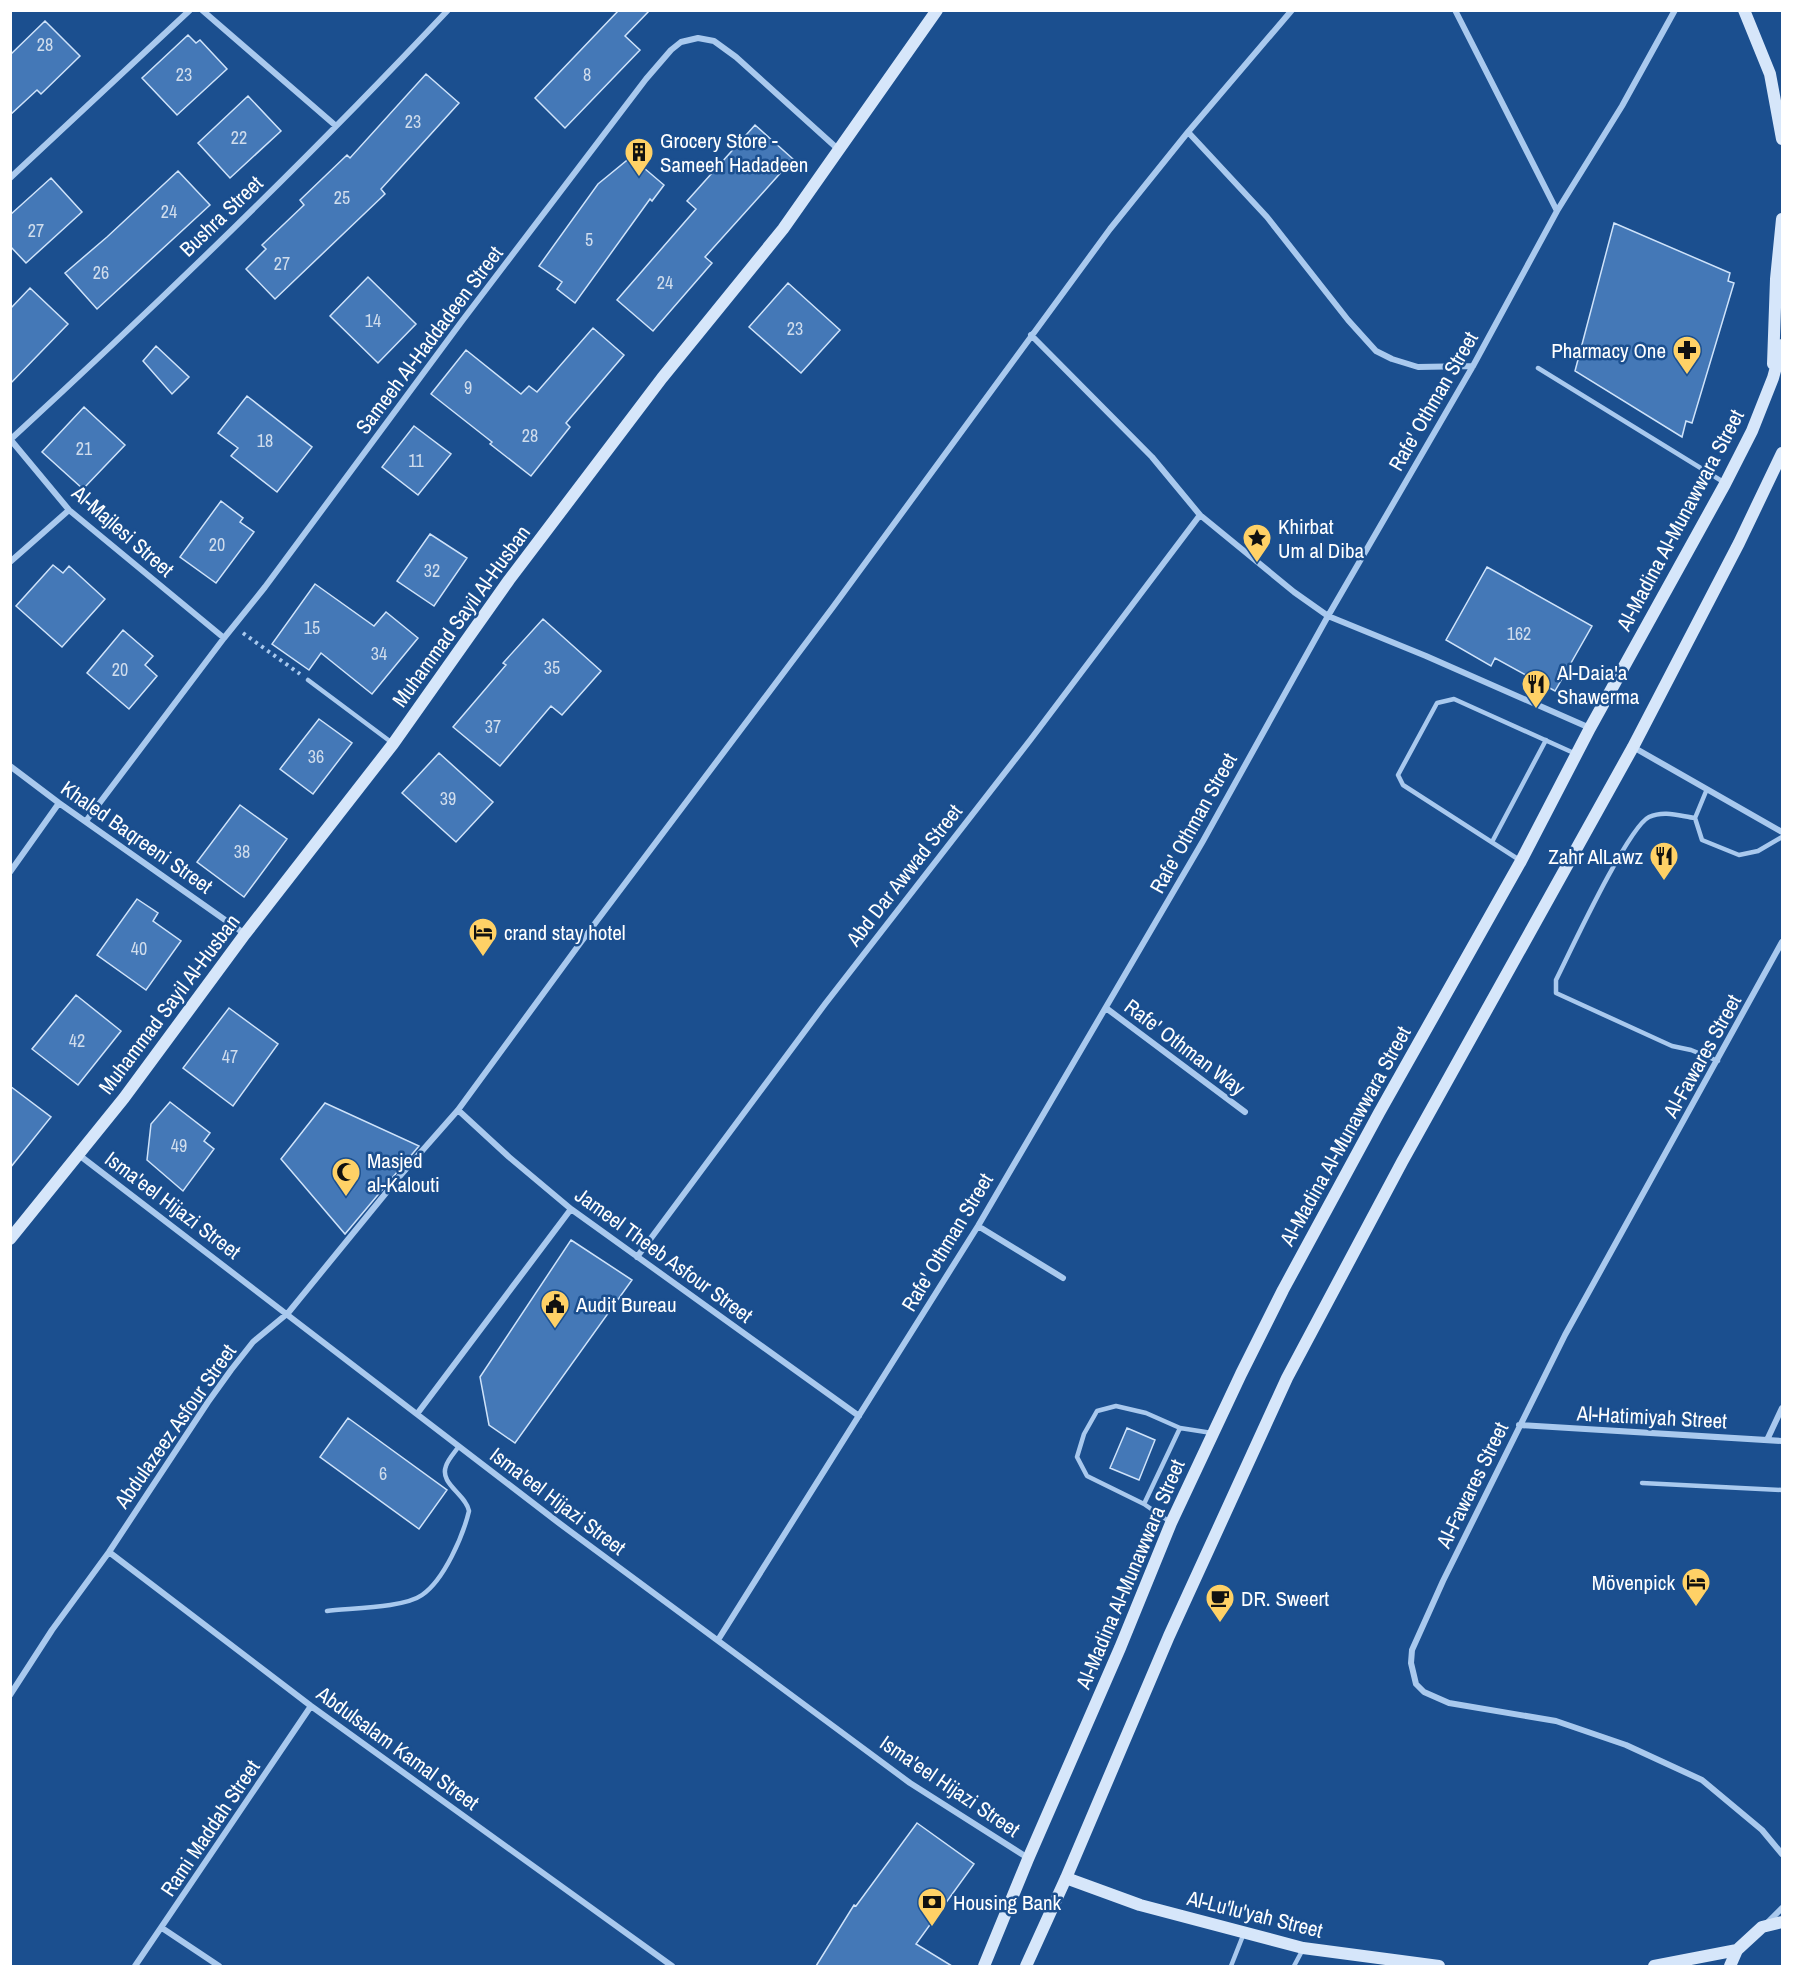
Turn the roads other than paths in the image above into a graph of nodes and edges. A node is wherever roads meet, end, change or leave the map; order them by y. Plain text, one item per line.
1 (190, 10) edge
2 (202, 10) edge
3 (448, 10) edge
4 (937, 10) edge
5 (1292, 10) edge
6 (1455, 10) edge
7 (1675, 10) edge
8 (1744, 10) edge
9 (336, 126) junction
10 (1188, 132) junction
11 (1782, 139) edge
12 (839, 150) junction
13 (10, 178) edge
14 (1557, 211) junction
15 (1782, 219) edge
16 (1031, 335) junction
17 (1782, 345) edge
18 (1473, 366) junction
19 (1538, 368) dead end
20 (1773, 378) junction
21 (11, 439) edge
22 (1782, 453) edge
23 (1725, 484) junction
24 (69, 510) junction
25 (1200, 515) junction
26 (10, 562) edge
27 (1328, 616) junction
28 (224, 638) junction
29 (308, 680) road end
30 (1590, 728) junction
31 (1546, 740) junction
32 (393, 744) junction
33 (1633, 747) junction
34 (1576, 754) junction
35 (10, 766) edge
36 (1707, 789) junction
37 (59, 802) junction
38 (1695, 818) junction
39 (86, 821) junction
40 (1782, 835) edge
41 (1492, 842) junction
42 (1521, 861) junction
43 (10, 872) edge
44 (245, 934) junction
45 (1782, 942) edge
46 (1106, 1008) junction
47 (1718, 1060) junction
48 (458, 1110) junction
49 (1245, 1112) dead end
50 (79, 1155) junction
51 (571, 1209) junction
52 (978, 1226) junction
53 (10, 1239) edge
54 (637, 1257) junction
55 (1064, 1278) dead end
56 (288, 1313) junction
57 (1782, 1408) edge
58 (417, 1414) junction
59 (860, 1416) junction
60 (1519, 1425) junction
61 (1180, 1428) junction
62 (1212, 1433) junction
63 (1767, 1440) junction
64 (1782, 1441) edge
65 (459, 1446) junction
66 (1642, 1483) dead end
67 (1782, 1490) edge
68 (1144, 1504) junction
69 (1171, 1523) junction
70 (108, 1551) junction
71 (327, 1611) dead end
72 (718, 1640) junction
73 (10, 1695) edge
74 (311, 1706) junction
75 (1782, 1854) edge
76 (1028, 1859) junction
77 (1066, 1878) junction
78 (1782, 1908) edge
79 (1782, 1922) edge
80 (1762, 1927) junction
81 (162, 1928) junction
82 (1244, 1932) junction
83 (1303, 1948) junction
84 (1737, 1950) junction
85 (135, 1966) edge
86 (219, 1966) edge
87 (672, 1966) edge
88 (984, 1966) edge
89 (1026, 1966) edge
90 (1231, 1966) edge
91 (1294, 1966) edge
92 (1439, 1966) edge
93 (1654, 1966) edge
94 (1730, 1966) edge

1 - 13 street
2 - 9 street
3 - 9 street, Bushra Street
4 - 12 main road, Muhammad Sayil Al-Husban
5 - 10 street, Abdulazeez Asfour Street
6 - 14 street
7 - 14 street, Rafe' Othman Street
8 - 11 main road
9 - 21 street, Bushra Street
10 - 16 street, Abdulazeez Asfour Street
10 - 18 street
12 - 28 street, Sameeh Al-Haddadeen Street
12 - 32 main road, Muhammad Sayil Al-Husban
14 - 18 street, Rafe' Othman Street
15 - 20 main road
16 - 25 street
16 - 48 street, Abdulazeez Asfour Street
17 - 20 main road, Al-Madina Al-Munawwara Street
18 - 27 street, Rafe' Othman Street
19 - 23 lane
20 - 23 main road, Al-Madina Al-Munawwara Street
21 - 24 street, Al-Majlesi Street
22 - 33 main road
23 - 30 main road, Al-Madina Al-Munawwara Street
24 - 26 street
24 - 28 street, Al-Majlesi Street
25 - 27 street
25 - 54 street, Abd Dar Awwad Street
27 - 30 street
27 - 46 street, Rafe' Othman Street
28 - 39 street, Sameeh Al-Haddadeen Street
29 - 32 lane
30 - 34 main road, Al-Madina Al-Munawwara Street
31 - 34 lane
31 - 41 lane
31 - 41 lane
32 - 44 main road, Muhammad Sayil Al-Husban
33 - 36 street
33 - 77 main road
34 - 42 main road, Al-Madina Al-Munawwara Street
35 - 37 street, Khaled Baqreeni Street
36 - 38 lane
36 - 40 street
37 - 39 street, Khaled Baqreeni Street
37 - 43 street
38 - 40 lane
38 - 47 lane
39 - 44 street, Khaled Baqreeni Street
41 - 42 lane
42 - 62 main road, Al-Madina Al-Munawwara Street
44 - 50 main road, Muhammad Sayil Al-Husban
45 - 47 street, Al-Fawares Street
46 - 49 street, Rafe' Othman Way
46 - 52 street, Rafe' Othman Street
47 - 60 street, Al-Fawares Street
48 - 51 street, Jameel Theeb Asfour Street
48 - 56 street, Abdulazeez Asfour Street
50 - 53 main road, Muhammad Sayil Al-Husban
50 - 56 street, Isma'eel Hijazi Street
51 - 54 street, Jameel Theeb Asfour Street
51 - 58 street
52 - 55 street
52 - 59 street, Rafe' Othman Street
54 - 59 street, Jameel Theeb Asfour Street
56 - 58 street, Isma'eel Hijazi Street
56 - 70 street, Abdulazeez Asfour Street
57 - 63 street
58 - 65 street, Isma'eel Hijazi Street
59 - 72 street, Rafe' Othman Street
60 - 63 street, Al-Hatimiyah Street
60 - 75 street, Al-Fawares Street
61 - 62 lane
61 - 68 lane
61 - 68 lane
62 - 69 main road, Al-Madina Al-Munawwara Street
63 - 64 street, Al-Hatimiyah Street
65 - 71 lane
65 - 72 street, Isma'eel Hijazi Street
66 - 67 lane
68 - 69 lane
69 - 76 main road, Al-Madina Al-Munawwara Street
70 - 73 street, Abdulazeez Asfour Street
70 - 74 street, Abdulsalam Kamal Street
72 - 76 street, Isma'eel Hijazi Street
74 - 81 street, Rami Maddah Street
74 - 87 street, Abdulsalam Kamal Street
76 - 88 main road, Al-Madina Al-Munawwara Street
77 - 82 main road, Al-Lu'lu'yah Street
77 - 89 main road
78 - 80 street
79 - 80 main road
80 - 84 main road
81 - 85 street, Rami Maddah Street
81 - 86 street
82 - 83 main road, Al-Lu'lu'yah Street
82 - 90 lane
83 - 91 lane
83 - 92 main road, Al-Lu'lu'yah Street
84 - 93 main road
84 - 94 main road

